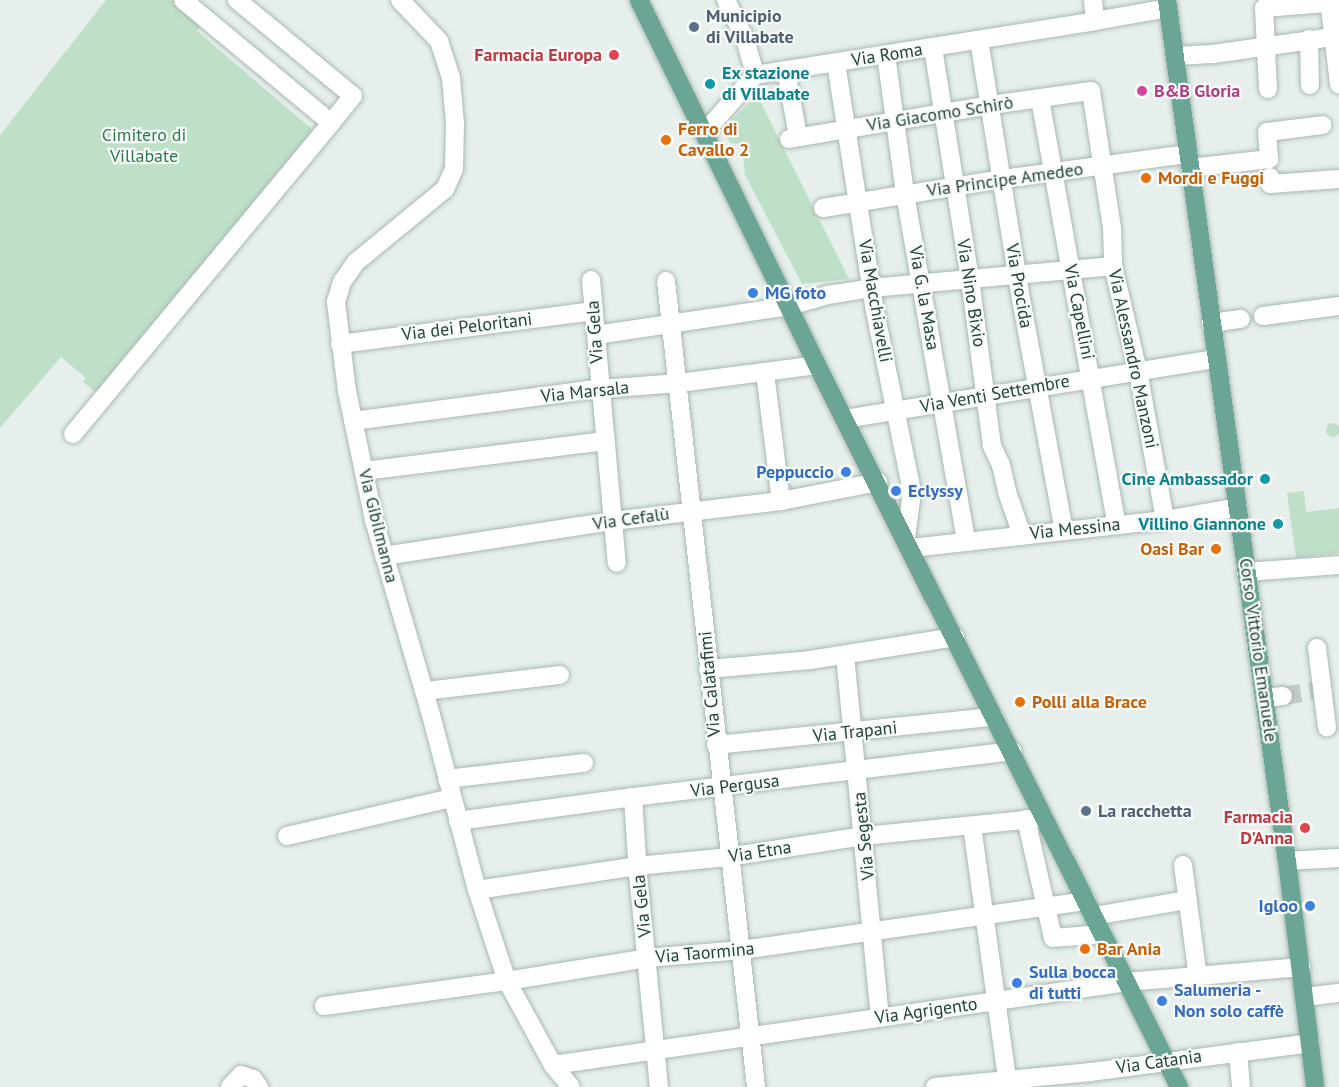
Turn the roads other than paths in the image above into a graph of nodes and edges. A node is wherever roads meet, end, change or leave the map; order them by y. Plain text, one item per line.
1 (237, 0) edge
2 (400, 0) edge
3 (639, 0) edge
4 (726, 0) edge
5 (1093, 0) edge
6 (190, 2) edge
7 (1333, 2) edge
8 (1168, 4) edge
9 (1095, 21) junction
10 (1337, 36) edge
11 (1309, 39) junction
12 (980, 40) junction
13 (1267, 45) junction
14 (933, 48) junction
15 (886, 55) junction
16 (1175, 56) junction
17 (836, 63) junction
18 (786, 70) junction
19 (755, 75) junction
20 (1339, 84) edge
21 (1310, 85) dead end
22 (1268, 89) dead end
23 (1091, 91) joint
24 (1040, 99) junction
25 (991, 105) junction
26 (943, 114) junction
27 (894, 122) junction
28 (331, 123) junction
29 (1323, 125) dead end
30 (845, 129) junction
31 (704, 133) junction
32 (1189, 161) junction
33 (1101, 166) junction
34 (1269, 171) junction
35 (1052, 172) junction
36 (1003, 179) junction
37 (1339, 179) edge
38 (955, 187) junction
39 (906, 194) junction
40 (858, 201) junction
41 (823, 208) dead end
42 (1113, 266) junction
43 (1071, 270) junction
44 (1017, 275) junction
45 (970, 279) junction
46 (591, 280) dead end
47 (666, 281) dead end
48 (922, 283) junction
49 (872, 288) junction
50 (789, 306) junction
51 (1339, 306) edge
52 (594, 311) junction
53 (1263, 316) dead end
54 (1242, 319) dead end
55 (1211, 323) junction
56 (672, 325) junction
57 (596, 335) junction
58 (340, 344) junction
59 (1216, 359) junction
60 (818, 365) junction
61 (1138, 371) junction
62 (765, 373) junction
63 (1091, 378) junction
64 (679, 383) junction
65 (1038, 387) junction
66 (600, 389) junction
67 (987, 395) junction
68 (942, 403) junction
69 (895, 411) junction
70 (845, 419) junction
71 (353, 421) junction
72 (73, 434) dead end
73 (605, 441) junction
74 (364, 471) junction
75 (878, 482) junction
76 (781, 501) junction
77 (1238, 507) junction
78 (691, 512) junction
79 (1165, 519) junction
80 (613, 521) junction
81 (1117, 525) junction
82 (1064, 531) junction
83 (1022, 535) junction
84 (966, 541) junction
85 (909, 543) junction
86 (384, 556) junction
87 (617, 563) dead end
88 (1339, 565) edge
89 (1246, 572) junction
90 (955, 637) junction
91 (1317, 648) dead end
92 (845, 655) junction
93 (708, 669) junction
94 (560, 675) dead end
95 (1326, 690) edge
96 (425, 691) junction
97 (1283, 696) tunnel mouth
98 (1264, 698) junction
99 (994, 717) junction
100 (1327, 728) dead end
101 (852, 733) junction
102 (716, 746) junction
103 (1011, 752) junction
104 (584, 763) dead end
105 (857, 770) junction
106 (447, 779) junction
107 (721, 788) junction
108 (633, 797) junction
109 (452, 798) junction
110 (1044, 818) junction
111 (1026, 819) junction
112 (458, 821) junction
113 (972, 826) junction
114 (287, 836) dead end
115 (864, 836) junction
116 (728, 857) junction
117 (1339, 858) edge
118 (1287, 861) junction
119 (1183, 865) dead end
120 (637, 866) junction
121 (477, 890) junction
122 (1188, 900) junction
123 (1046, 907) junction
124 (1090, 909) junction
125 (983, 917) junction
126 (873, 932) junction
127 (1103, 934) junction
128 (742, 951) junction
129 (647, 958) junction
130 (1301, 967) junction
131 (1198, 976) junction
132 (507, 981) junction
133 (1127, 982) junction
134 (1339, 993) edge
135 (1305, 997) junction
136 (996, 1001) junction
137 (324, 1006) dead end
138 (880, 1017) junction
139 (750, 1035) junction
140 (1310, 1043) junction
141 (655, 1049) junction
142 (1238, 1052) junction
143 (1166, 1061) junction
144 (554, 1065) junction
145 (1092, 1079) edge
146 (1007, 1084) edge
147 (230, 1087) edge
148 (259, 1087) edge
149 (571, 1087) edge
150 (659, 1087) edge
151 (756, 1087) edge
152 (935, 1087) edge
153 (1179, 1087) edge
154 (1241, 1087) edge
155 (1316, 1087) edge

1 - 28 street
2 - 58 street, Via Gibilmanna
3 - 31 main road
4 - 19 street
5 - 9 street
6 - 28 street
7 - 10 street
7 - 13 street
8 - 9 street, Via Roma
8 - 16 main road, Corso Vittorio Emanuele
9 - 12 street, Via Roma
10 - 11 street
10 - 20 street
11 - 13 street
11 - 21 street
12 - 14 street, Via Roma
12 - 25 street, Via Procida
13 - 16 street
13 - 22 street
14 - 15 street, Via Roma
14 - 26 street, Via Nino Bixio
15 - 17 street, Via Roma
15 - 27 street, Via G. la Masa
16 - 32 main road, Corso Vittorio Emanuele
17 - 18 street, Via Roma
17 - 30 street, Via Macchiavelli
18 - 19 street, Via Roma
18 - 30 street, Via Giacomo Schirò
19 - 31 street
23 - 24 street, Via Giacomo Schirò
23 - 33 street, Via Alessandro Manzoni
24 - 25 street, Via Giacomo Schirò
24 - 35 street, Via Capellini
25 - 26 street, Via Giacomo Schirò
25 - 36 street, Via Procida
26 - 27 street, Via Giacomo Schirò
26 - 38 street, Via Nino Bixio
27 - 30 street, Via Giacomo Schirò
27 - 39 street, Via G. la Masa
28 - 72 street
29 - 34 street
30 - 40 street, Via Macchiavelli
31 - 50 main road
32 - 33 street, Via Principe Amedeo
32 - 34 street, Via Principe Amedeo
32 - 55 main road, Corso Vittorio Emanuele
33 - 35 street, Via Principe Amedeo
33 - 42 street, Via Alessandro Manzoni
34 - 37 street, Via Principe Amedeo
35 - 36 street, Via Principe Amedeo
35 - 43 street, Via Capellini
36 - 38 street, Via Principe Amedeo
36 - 44 street, Via Procida
38 - 39 street, Via Principe Amedeo
38 - 45 street, Via Nino Bixio
39 - 40 street, Via Principe Amedeo
39 - 48 street, Via G. la Masa
40 - 41 street, Via Principe Amedeo
40 - 49 street, Via Macchiavelli
42 - 43 street
42 - 61 street, Via Alessandro Manzoni
43 - 44 street
43 - 63 street, Via Capellini
44 - 45 street
44 - 65 street, Via Procida
45 - 48 street
45 - 67 street, Via Nino Bixio
46 - 52 street, Via Gela
47 - 56 street, Via Calatafimi
48 - 49 street
48 - 68 street, Via G. la Masa
49 - 50 street
49 - 69 street, Via Macchiavelli
50 - 56 street
50 - 60 main road
51 - 53 street
52 - 57 street, Via Gela
52 - 58 street, Via dei Peloritani
54 - 55 street
55 - 59 main road, Corso Vittorio Emanuele
56 - 57 street
56 - 64 street, Via Calatafimi
57 - 66 street, Via Gela
58 - 71 street, Via Gibilmanna
59 - 61 street, Via Venti Settembre
59 - 77 main road, Corso Vittorio Emanuele
60 - 62 street, Via Marsala
60 - 70 main road
61 - 63 street, Via Venti Settembre
61 - 79 street, Via Alessandro Manzoni
62 - 64 street, Via Marsala
62 - 76 street
63 - 65 street, Via Venti Settembre
63 - 81 street, Via Capellini
64 - 66 street, Via Marsala
64 - 78 street, Via Calatafimi
65 - 67 street, Via Venti Settembre
65 - 82 street, Via Procida
66 - 71 street, Via Marsala
66 - 73 street, Via Gela
67 - 68 street, Via Venti Settembre
67 - 83 street, Via Nino Bixio
68 - 69 street, Via Venti Settembre
68 - 84 street, Via G. la Masa
69 - 70 street, Via Venti Settembre
69 - 85 street, Via Macchiavelli
70 - 75 main road
71 - 74 street, Via Gibilmanna
73 - 74 street
73 - 80 street, Via Gela
74 - 86 street, Via Gibilmanna
75 - 76 street, Via Cefalù
75 - 85 main road
76 - 78 street, Via Cefalù
77 - 79 street, Via Messina
77 - 89 main road, Corso Vittorio Emanuele
78 - 80 street, Via Cefalù
78 - 93 street, Via Calatafimi
79 - 81 street, Via Messina
80 - 86 street, Via Cefalù
80 - 87 street, Via Gela
81 - 82 street, Via Messina
82 - 83 street, Via Messina
83 - 84 street, Via Messina
84 - 85 street, Via Messina
85 - 90 main road
86 - 96 street, Via Gibilmanna
88 - 89 street
89 - 98 main road, Corso Vittorio Emanuele
90 - 92 street
90 - 99 main road
91 - 95 street
92 - 93 street
92 - 101 street, Via Segesta
93 - 102 street, Via Calatafimi
94 - 96 street
95 - 100 street
96 - 106 street, Via Gibilmanna
97 - 98 street
98 - 118 main road, Corso Vittorio Emanuele
99 - 101 street, Via Trapani
99 - 103 main road
101 - 102 street, Via Trapani
101 - 105 street, Via Segesta
102 - 107 street, Via Calatafimi
103 - 105 street, Via Pergusa
103 - 110 main road
104 - 106 street
105 - 107 street, Via Pergusa
105 - 115 street, Via Segesta
106 - 109 street, Via Gibilmanna
107 - 108 street, Via Pergusa
107 - 116 street, Via Calatafimi
108 - 112 street, Via Pergusa
108 - 120 street, Via Gela
109 - 112 street, Via Gibilmanna
109 - 114 street
110 - 111 street, Via Etna
110 - 124 main road
111 - 113 street, Via Etna
111 - 123 street
112 - 121 street, Via Gibilmanna
113 - 115 street, Via Etna
113 - 125 street
115 - 116 street, Via Etna
115 - 126 street, Via Segesta
116 - 120 street, Via Etna
116 - 128 street, Via Calatafimi
117 - 118 street
118 - 130 main road, Corso Vittorio Emanuele
119 - 122 street
120 - 121 street, Via Etna
120 - 129 street, Via Gela
121 - 132 street, Via Gibilmanna
122 - 124 street, Via Taormina
122 - 131 street
123 - 124 street, Via Taormina
123 - 125 street, Via Taormina
123 - 127 street
124 - 127 main road
125 - 126 street, Via Taormina
125 - 136 street
126 - 128 street, Via Taormina
126 - 138 street, Via Segesta
127 - 133 main road
128 - 129 street, Via Taormina
128 - 139 street, Via Calatafimi
129 - 132 street, Via Taormina
129 - 141 street, Via Gela
130 - 131 street, Via Agrigento
130 - 135 main road, Corso Vittorio Emanuele
131 - 133 street, Via Agrigento
132 - 137 street, Via Taormina
132 - 144 street, Via Gibilmanna
133 - 136 street, Via Agrigento
133 - 143 main road
134 - 135 street
135 - 140 main road, Corso Vittorio Emanuele
136 - 138 street, Via Agrigento
136 - 146 street
138 - 139 street, Via Agrigento
139 - 141 street, Via Agrigento
139 - 151 street, Via Calatafimi
140 - 142 street, Via Catania
140 - 155 main road, Corso Vittorio Emanuele
141 - 144 street, Via Agrigento
141 - 150 street, Via Gela
142 - 143 street, Via Catania
142 - 154 street
143 - 145 street, Via Catania
143 - 153 main road
144 - 149 street, Via Gibilmanna
145 - 146 street, Via Catania
146 - 152 street, Via Catania
147 - 148 street

